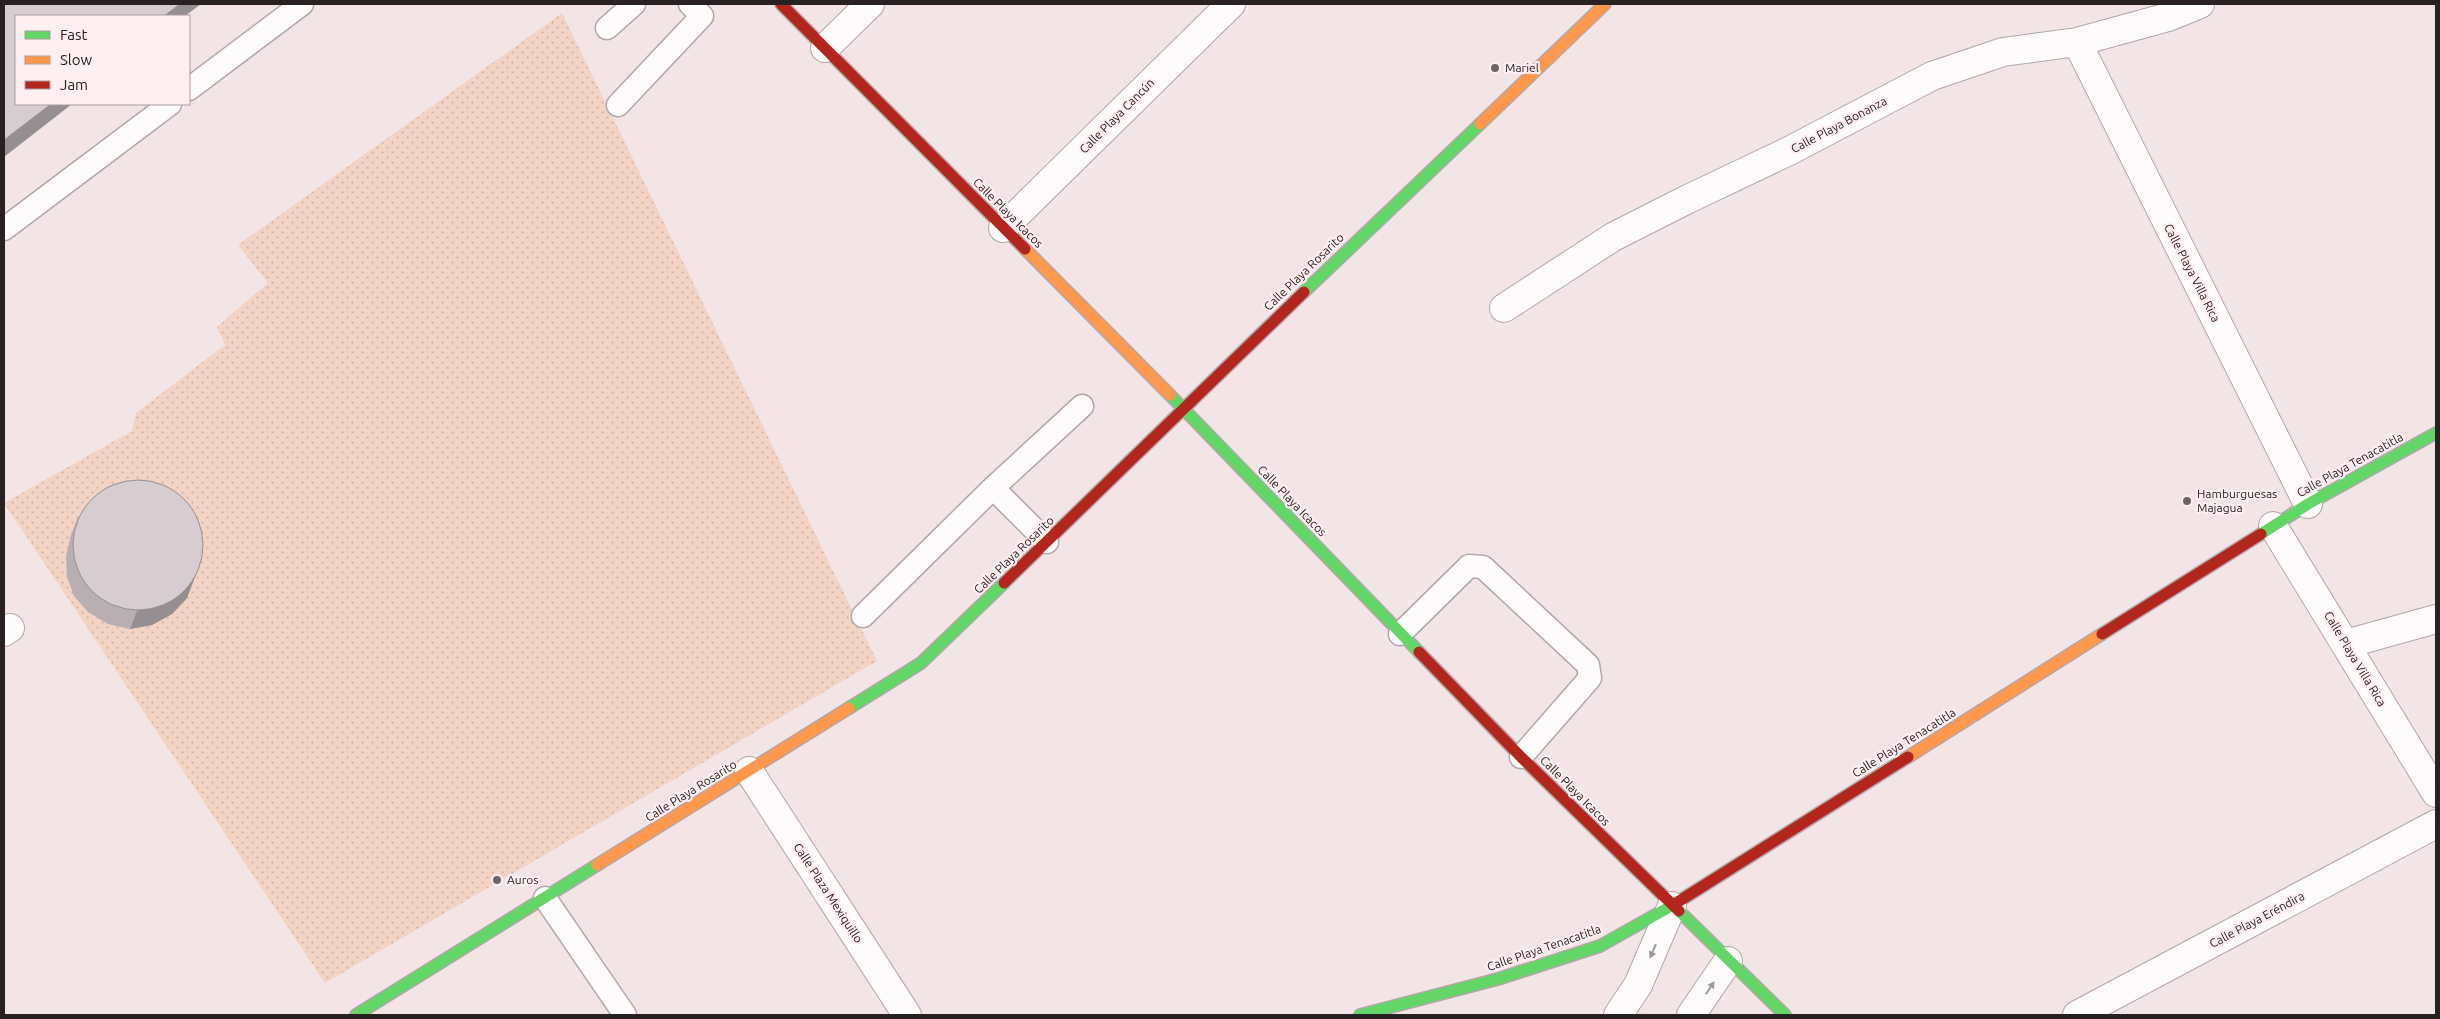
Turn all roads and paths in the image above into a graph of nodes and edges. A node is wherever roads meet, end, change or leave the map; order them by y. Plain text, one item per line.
1 (302, 4) edge
2 (634, 4) edge
3 (690, 4) edge
4 (781, 4) edge
5 (870, 4) edge
6 (1231, 4) edge
7 (1605, 4) edge
8 (2200, 4) edge
9 (607, 28) dead end
10 (2077, 42) junction
11 (825, 48) junction
12 (190, 89) edge
13 (169, 105) edge
14 (618, 105) dead end
15 (1003, 228) junction
16 (4, 229) edge
17 (1504, 308) dead end
18 (1082, 406) dead end
19 (1183, 408) junction
20 (2436, 433) edge
21 (993, 488) junction
22 (2308, 504) junction
23 (2273, 526) junction
24 (1047, 542) junction
25 (863, 616) dead end
26 (2436, 620) edge
27 (1400, 634) junction
28 (2346, 644) junction
29 (1521, 758) junction
30 (749, 771) junction
31 (2436, 793) edge
32 (2436, 824) edge
33 (545, 898) junction
34 (1672, 906) junction
35 (1728, 960) junction
36 (356, 1015) edge
37 (625, 1015) edge
38 (907, 1015) edge
39 (1360, 1015) edge
40 (1618, 1015) edge
41 (1691, 1015) edge
42 (1785, 1015) edge
43 (2077, 1015) edge

1 - 12 lane
2 - 9 lane
3 - 14 lane
4 - 11 street, Calle Playa Icacos
5 - 11 street
6 - 15 street, Calle Playa Cancún
7 - 19 street, Calle Playa Rosarito
8 - 10 street, Calle Playa Bonanza
10 - 17 street, Calle Playa Bonanza
10 - 22 street, Calle Playa Villa Rica
11 - 15 street, Calle Playa Icacos
13 - 16 lane
15 - 19 street, Calle Playa Icacos
18 - 21 lane
19 - 24 street, Calle Playa Rosarito
19 - 27 street, Calle Playa Icacos
20 - 22 street, Calle Playa Tenacatitla
21 - 24 lane
21 - 25 lane
22 - 23 street, Calle Playa Tenacatitla
23 - 28 street, Calle Playa Villa Rica
23 - 34 street, Calle Playa Tenacatitla
24 - 30 street, Calle Playa Rosarito
26 - 28 street
27 - 29 street, Calle Playa Icacos
27 - 29 lane
28 - 31 street, Calle Playa Villa Rica
29 - 34 street, Calle Playa Icacos
30 - 33 street, Calle Playa Rosarito
30 - 38 street, Calle Plaza Mexiquillo
32 - 43 street, Calle Playa Eréndira
33 - 36 street, Calle Playa Rosarito
33 - 37 lane
34 - 35 street, Calle Playa Icacos
34 - 39 street, Calle Playa Tenacatitla
34 -> 40 street
41 -> 35 street
35 - 42 street, Calle Playa Icacos

